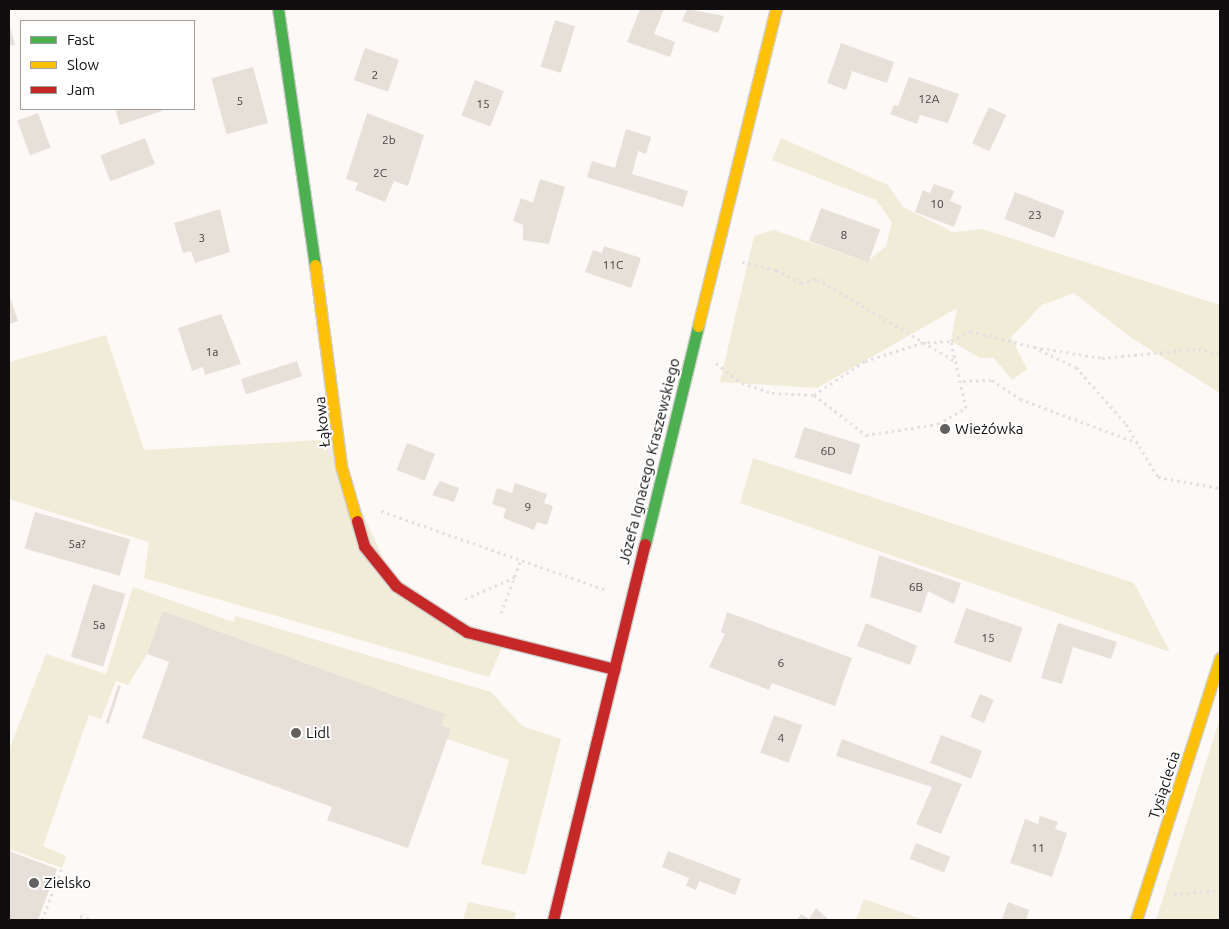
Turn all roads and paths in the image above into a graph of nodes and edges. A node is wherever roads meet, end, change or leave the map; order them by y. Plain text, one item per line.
1 (278, 9) edge
2 (776, 9) edge
3 (734, 260) dead end
4 (951, 340) junction
5 (921, 343) junction
6 (1034, 348) junction
7 (1220, 354) edge
8 (710, 358) dead end
9 (957, 362) junction
10 (963, 381) junction
11 (814, 395) junction
12 (1138, 444) junction
13 (1220, 488) edge
14 (348, 499) junction
15 (521, 560) junction
16 (515, 577) junction
17 (630, 599) junction
18 (432, 614) junction
19 (504, 643) junction
20 (1220, 658) edge
21 (614, 669) junction
22 (62, 868) dead end
23 (1220, 890) edge
24 (1143, 896) junction
25 (80, 916) dead end
26 (42, 920) edge
27 (92, 920) edge
28 (553, 920) edge
29 (1136, 920) edge

1 - 14 street, Łąkowa
2 - 17 street, Józefa Ignacego Kraszewskiego
3 - 5 path
4 - 5 path
4 - 6 path
4 - 9 path
5 - 9 path
5 - 11 path
6 - 7 path
6 - 12 path
8 - 11 path
9 - 10 path
10 - 11 path
10 - 12 path
12 - 13 path
14 - 15 path
14 - 18 street, Łąkowa
15 - 16 path
15 - 17 path
16 - 18 path
16 - 19 path
17 - 21 street, Józefa Ignacego Kraszewskiego
18 - 19 street, Łąkowa
19 - 21 street, Łąkowa
20 - 24 street, Tysiąclecia
21 - 28 street, Józefa Ignacego Kraszewskiego
22 - 26 path
23 - 24 path
24 - 29 street, Tysiąclecia
25 - 27 path

